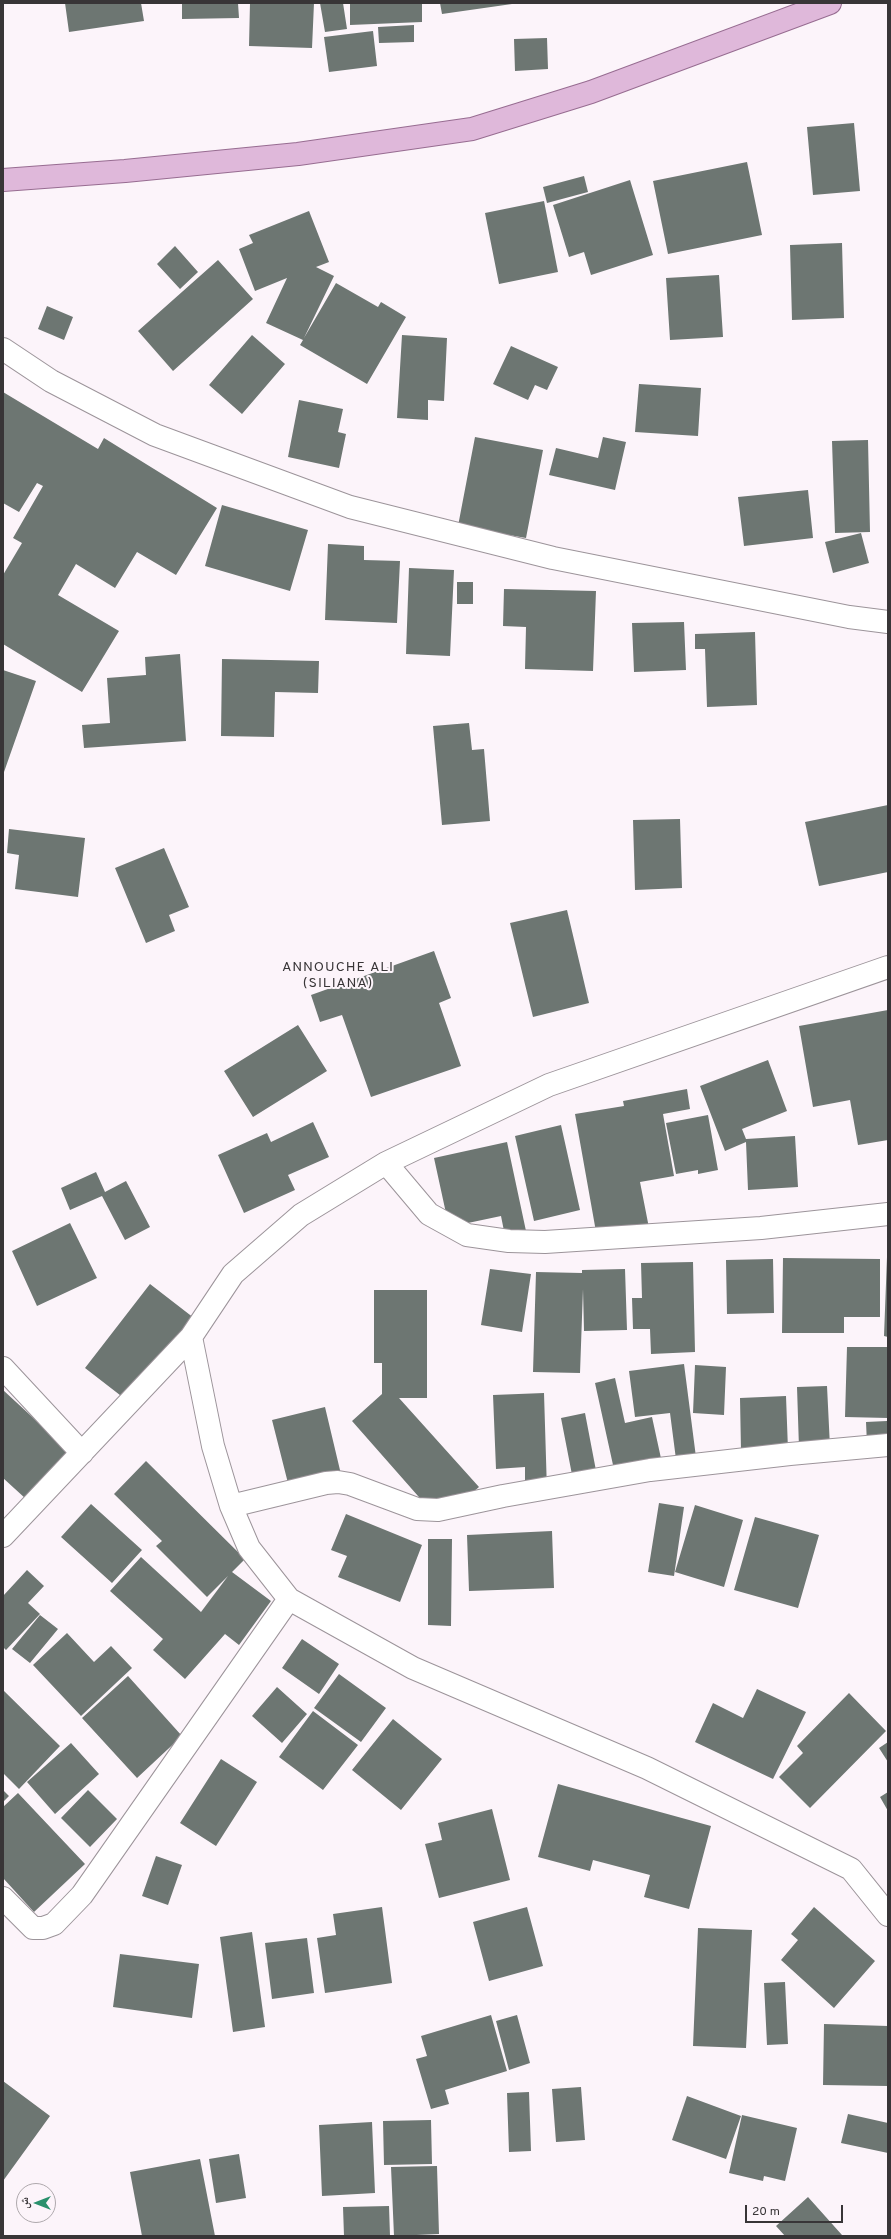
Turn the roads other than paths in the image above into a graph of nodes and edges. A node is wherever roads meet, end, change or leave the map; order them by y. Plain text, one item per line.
1 (830, 3) edge
2 (3, 180) edge
3 (3, 349) edge
4 (888, 622) edge
5 (888, 967) edge
6 (386, 1163) junction
7 (888, 1214) edge
8 (190, 1337) junction
9 (3, 1368) edge
10 (888, 1445) edge
11 (82, 1453) junction
12 (231, 1506) junction
13 (3, 1536) edge
14 (289, 1599) junction
15 (3, 1898) edge
16 (888, 1915) edge

1 - 2 main road
3 - 4 street
5 - 6 street
6 - 7 street
6 - 8 street
8 - 11 street
8 - 12 street
9 - 11 street
10 - 12 street
11 - 13 street
12 - 14 street
14 - 15 street
14 - 16 street

